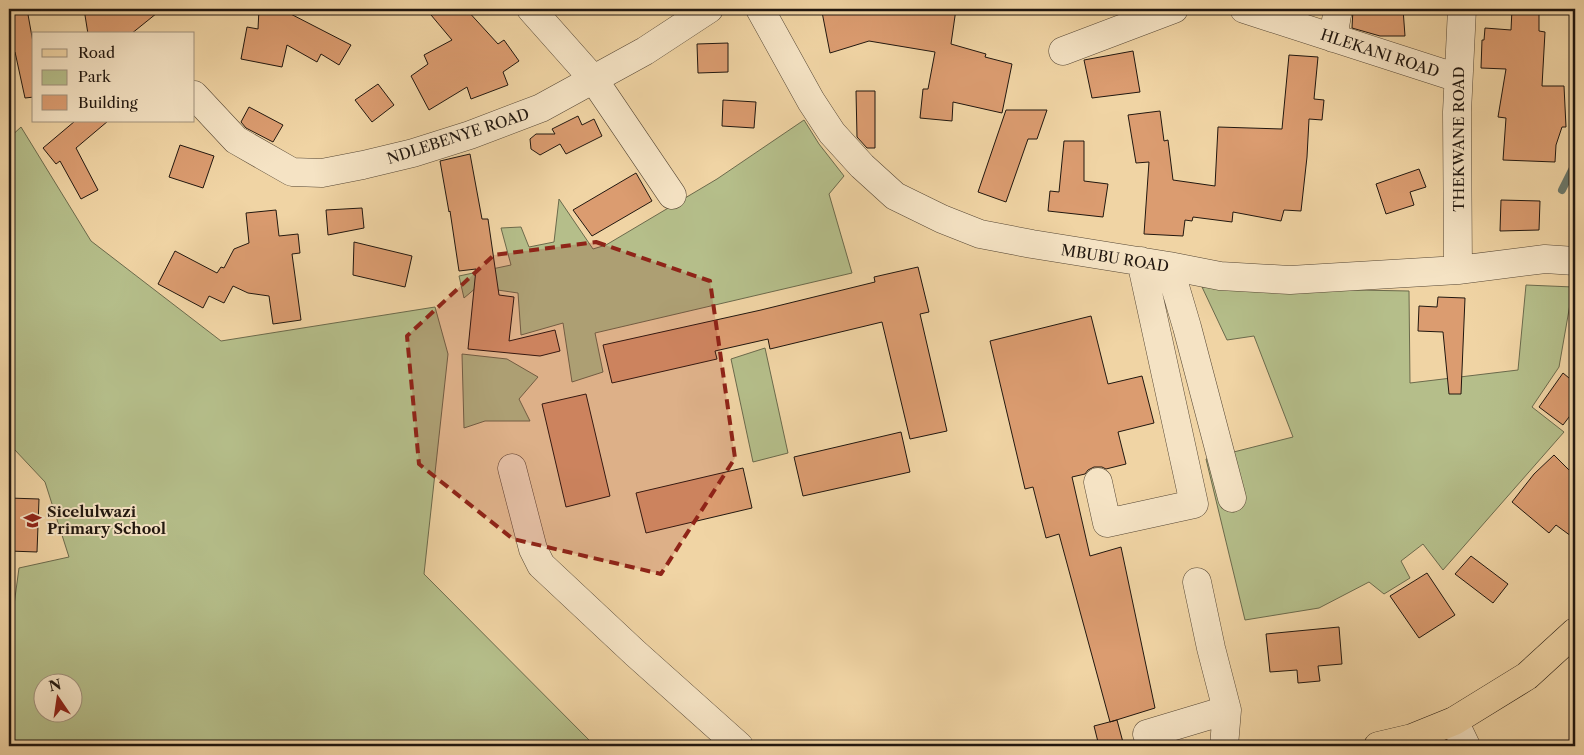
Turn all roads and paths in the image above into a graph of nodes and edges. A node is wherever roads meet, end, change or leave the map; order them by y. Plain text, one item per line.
1 (531, 9) edge
2 (709, 9) edge
3 (760, 9) edge
4 (1174, 9) edge
5 (1244, 9) edge
6 (1338, 9) edge
7 (1462, 9) edge
8 (1334, 38) junction
9 (1063, 51) dead end
10 (1458, 78) junction
11 (594, 80) junction
12 (195, 96) edge
13 (672, 194) dead end
14 (1141, 261) junction
15 (1575, 261) edge
16 (1169, 266) junction
17 (1458, 270) junction
18 (512, 468) dead end
19 (1098, 482) dead end
20 (1232, 498) dead end
21 (1197, 582) dead end
22 (1575, 632) edge
23 (1227, 710) junction
24 (1454, 721) junction
25 (1147, 734) dead end
26 (739, 746) edge
27 (1224, 746) edge
28 (1378, 746) edge
29 (1466, 746) edge

1 - 11 street
2 - 11 street, NDLEBENYE ROAD
3 - 14 street, MBUBU ROAD
4 - 9 street
5 - 8 street, HLEKANI ROAD
6 - 8 street
7 - 10 street, THEKWANE ROAD
8 - 10 street, HLEKANI ROAD
10 - 17 street, THEKWANE ROAD
11 - 12 street, NDLEBENYE ROAD
11 - 13 street
14 - 16 street, MBUBU ROAD
14 - 19 street
15 - 17 street, MBUBU ROAD
16 - 17 street, MBUBU ROAD
16 - 20 street
18 - 26 street
21 - 23 street
22 - 24 main road
23 - 25 street
23 - 27 street
24 - 28 main road
24 - 29 street

